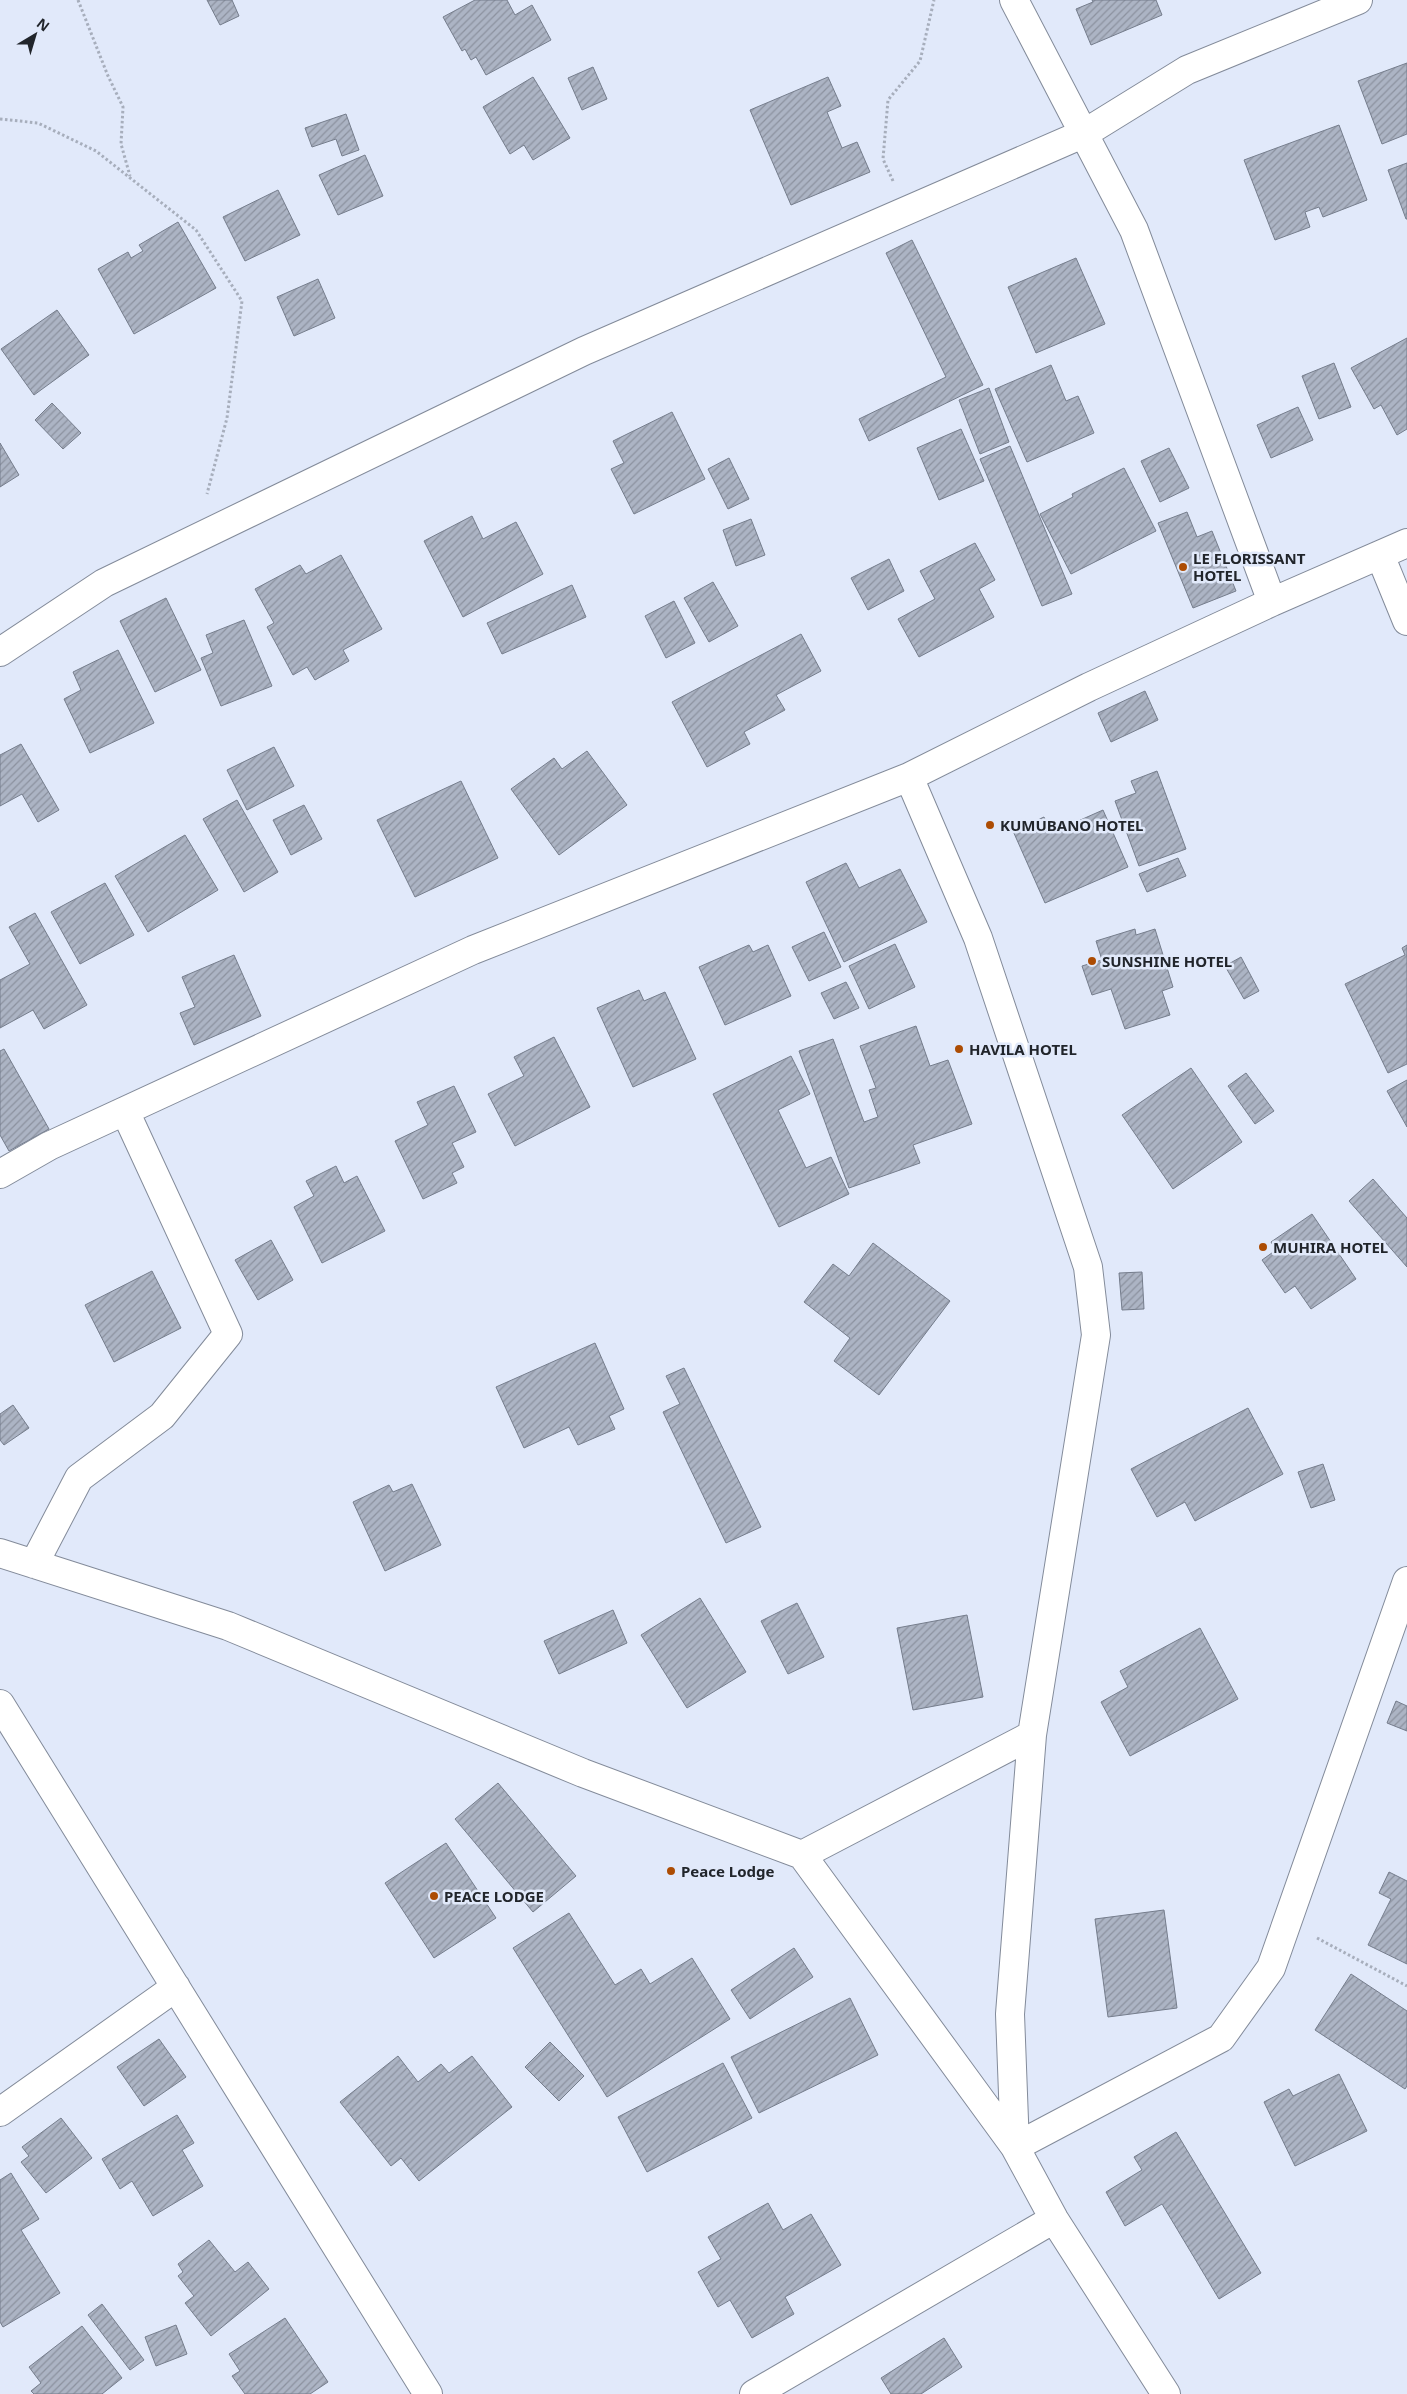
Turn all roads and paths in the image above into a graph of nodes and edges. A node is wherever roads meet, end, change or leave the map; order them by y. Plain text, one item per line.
1 (78, 0) edge
2 (934, 0) edge
3 (1014, 0) edge
4 (1358, 0) edge
5 (0, 119) edge
6 (1085, 134) junction
7 (130, 178) junction
8 (906, 211) junction
9 (195, 538) junction
10 (1407, 543) edge
11 (1380, 556) junction
12 (1272, 602) junction
13 (1407, 621) edge
14 (0, 652) edge
15 (909, 777) junction
16 (125, 1111) junction
17 (0, 1174) edge
18 (0, 1553) edge
19 (34, 1564) junction
20 (1407, 1581) edge
21 (0, 1704) edge
22 (1032, 1735) junction
23 (802, 1855) junction
24 (1288, 1918) junction
25 (1407, 1986) edge
26 (176, 1988) junction
27 (0, 2112) edge
28 (1015, 2147) junction
29 (1054, 2218) junction
30 (428, 2394) edge
31 (754, 2394) edge
32 (1166, 2394) edge

1 - 7 path
2 - 8 path
3 - 6 street
4 - 6 street
5 - 7 path
6 - 8 street
6 - 12 street
7 - 9 path
8 - 9 street
9 - 14 street
10 - 11 street
11 - 12 street
11 - 13 street
12 - 15 street
15 - 16 street
15 - 22 street
16 - 17 street
16 - 19 street
18 - 19 street
19 - 23 street
20 - 24 street
21 - 26 street
22 - 23 street
22 - 28 street
23 - 28 street
24 - 25 path
24 - 28 street
26 - 27 street
26 - 30 street
28 - 29 street
29 - 31 street
29 - 32 street

